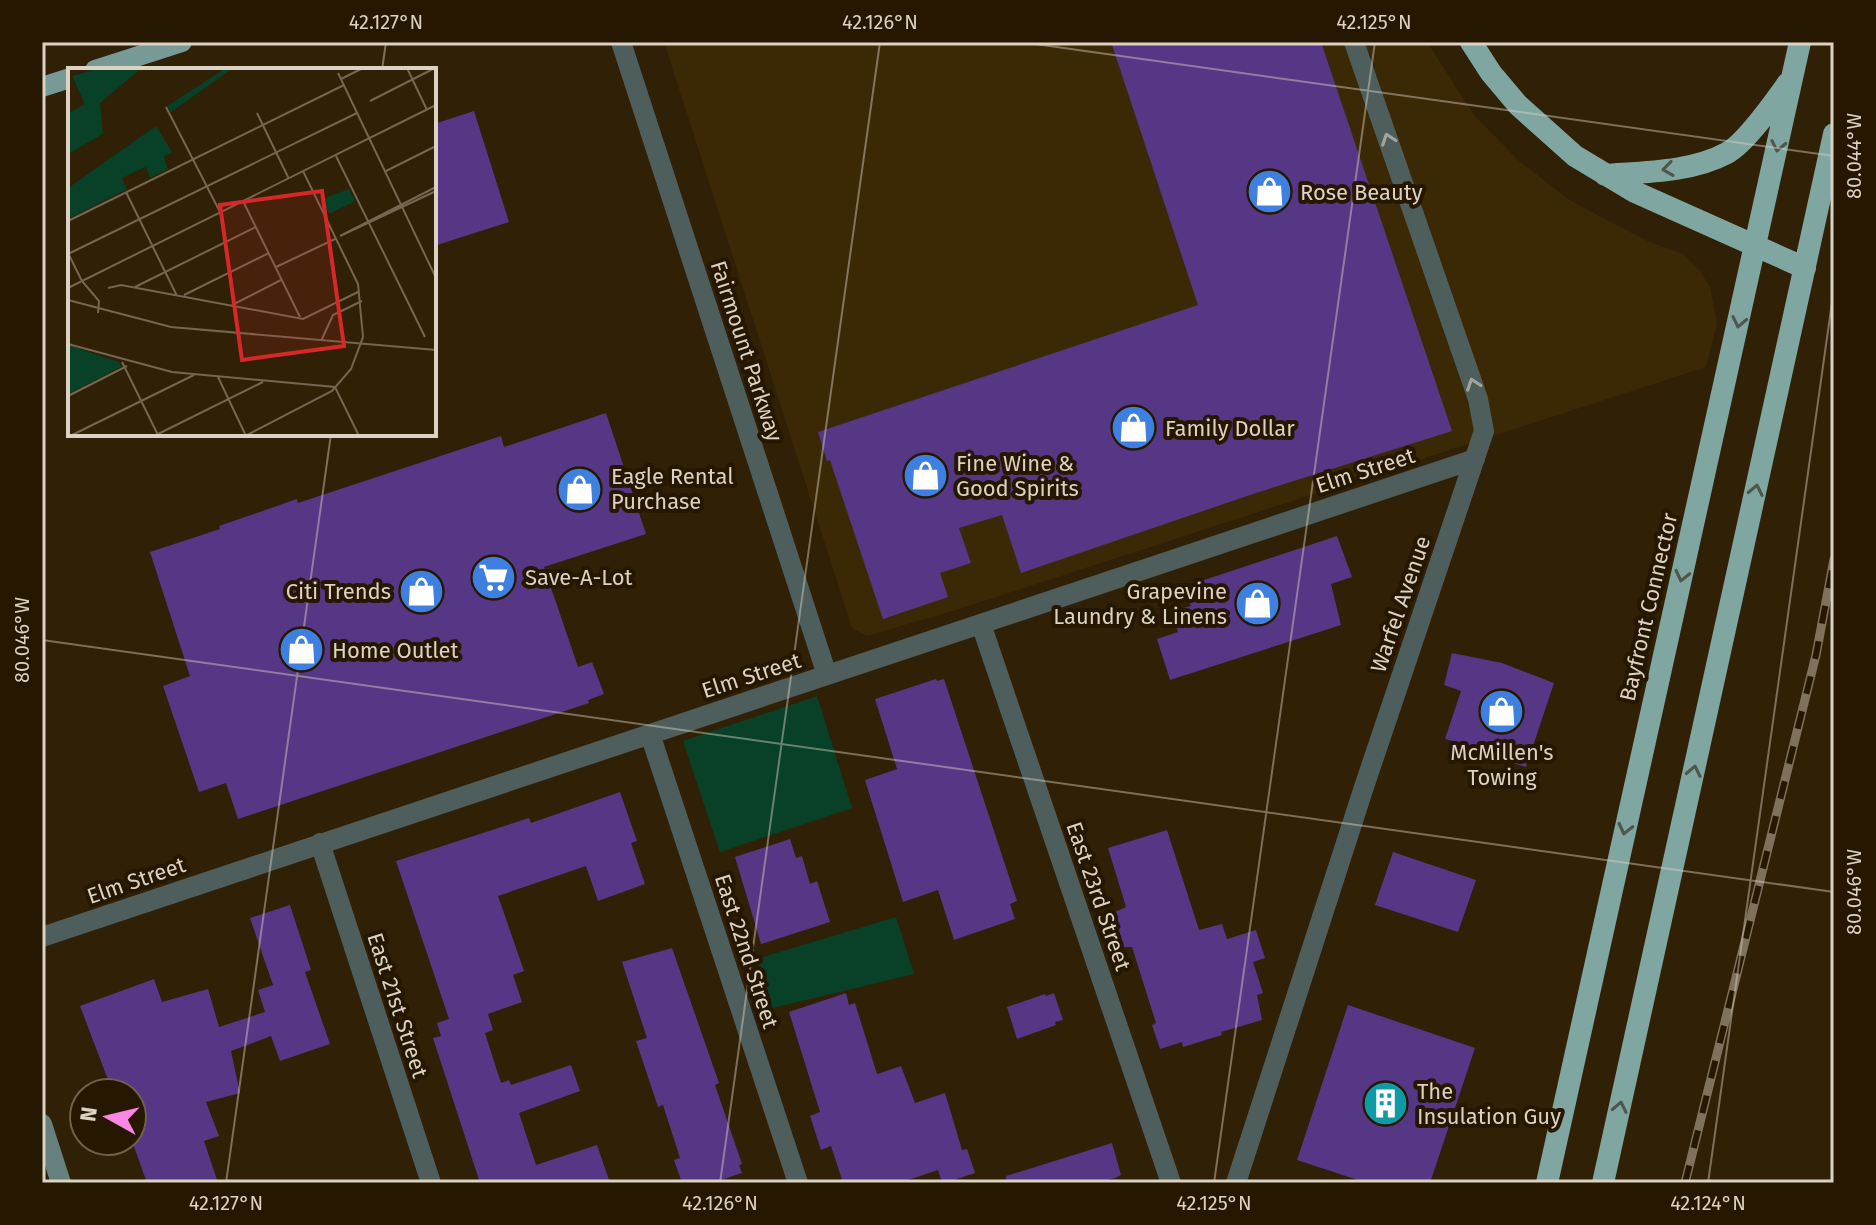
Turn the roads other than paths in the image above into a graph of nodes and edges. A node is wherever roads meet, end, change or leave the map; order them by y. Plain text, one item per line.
1 (182, 42) edge
2 (621, 42) edge
3 (1354, 42) edge
4 (1471, 42) edge
5 (1800, 42) edge
6 (101, 68) edge
7 (1792, 78) junction
8 (68, 79) edge
9 (42, 87) edge
10 (1834, 134) edge
11 (1604, 175) junction
12 (1755, 246) junction
13 (1805, 268) junction
14 (1475, 459) junction
15 (981, 624) junction
16 (827, 675) junction
17 (650, 734) junction
18 (320, 843) junction
19 (42, 937) edge
20 (42, 1124) edge
21 (61, 1183) edge
22 (431, 1183) edge
23 (798, 1183) edge
24 (1171, 1183) edge
25 (1236, 1183) edge
26 (1547, 1183) edge
27 (1603, 1183) edge

1 - 6 main road
2 - 16 street, Fairmount Parkway
14 -> 3 street, Warfel Avenue
4 - 11 highway
5 - 7 highway, Bayfront Connector
7 -> 11 highway
7 -> 12 highway, Bayfront Connector
8 - 9 main road
10 - 13 highway
11 - 12 highway
12 - 13 highway
12 -> 26 highway, Bayfront Connector
27 -> 13 highway
14 - 15 street, Elm Street
14 - 25 street, Warfel Avenue
15 - 16 street, Elm Street
15 - 24 street, East 23rd Street
16 - 17 street, Elm Street
17 - 18 street, Elm Street
17 - 23 street, East 22nd Street
18 - 19 street, Elm Street
18 - 22 street, East 21st Street
20 - 21 main road

